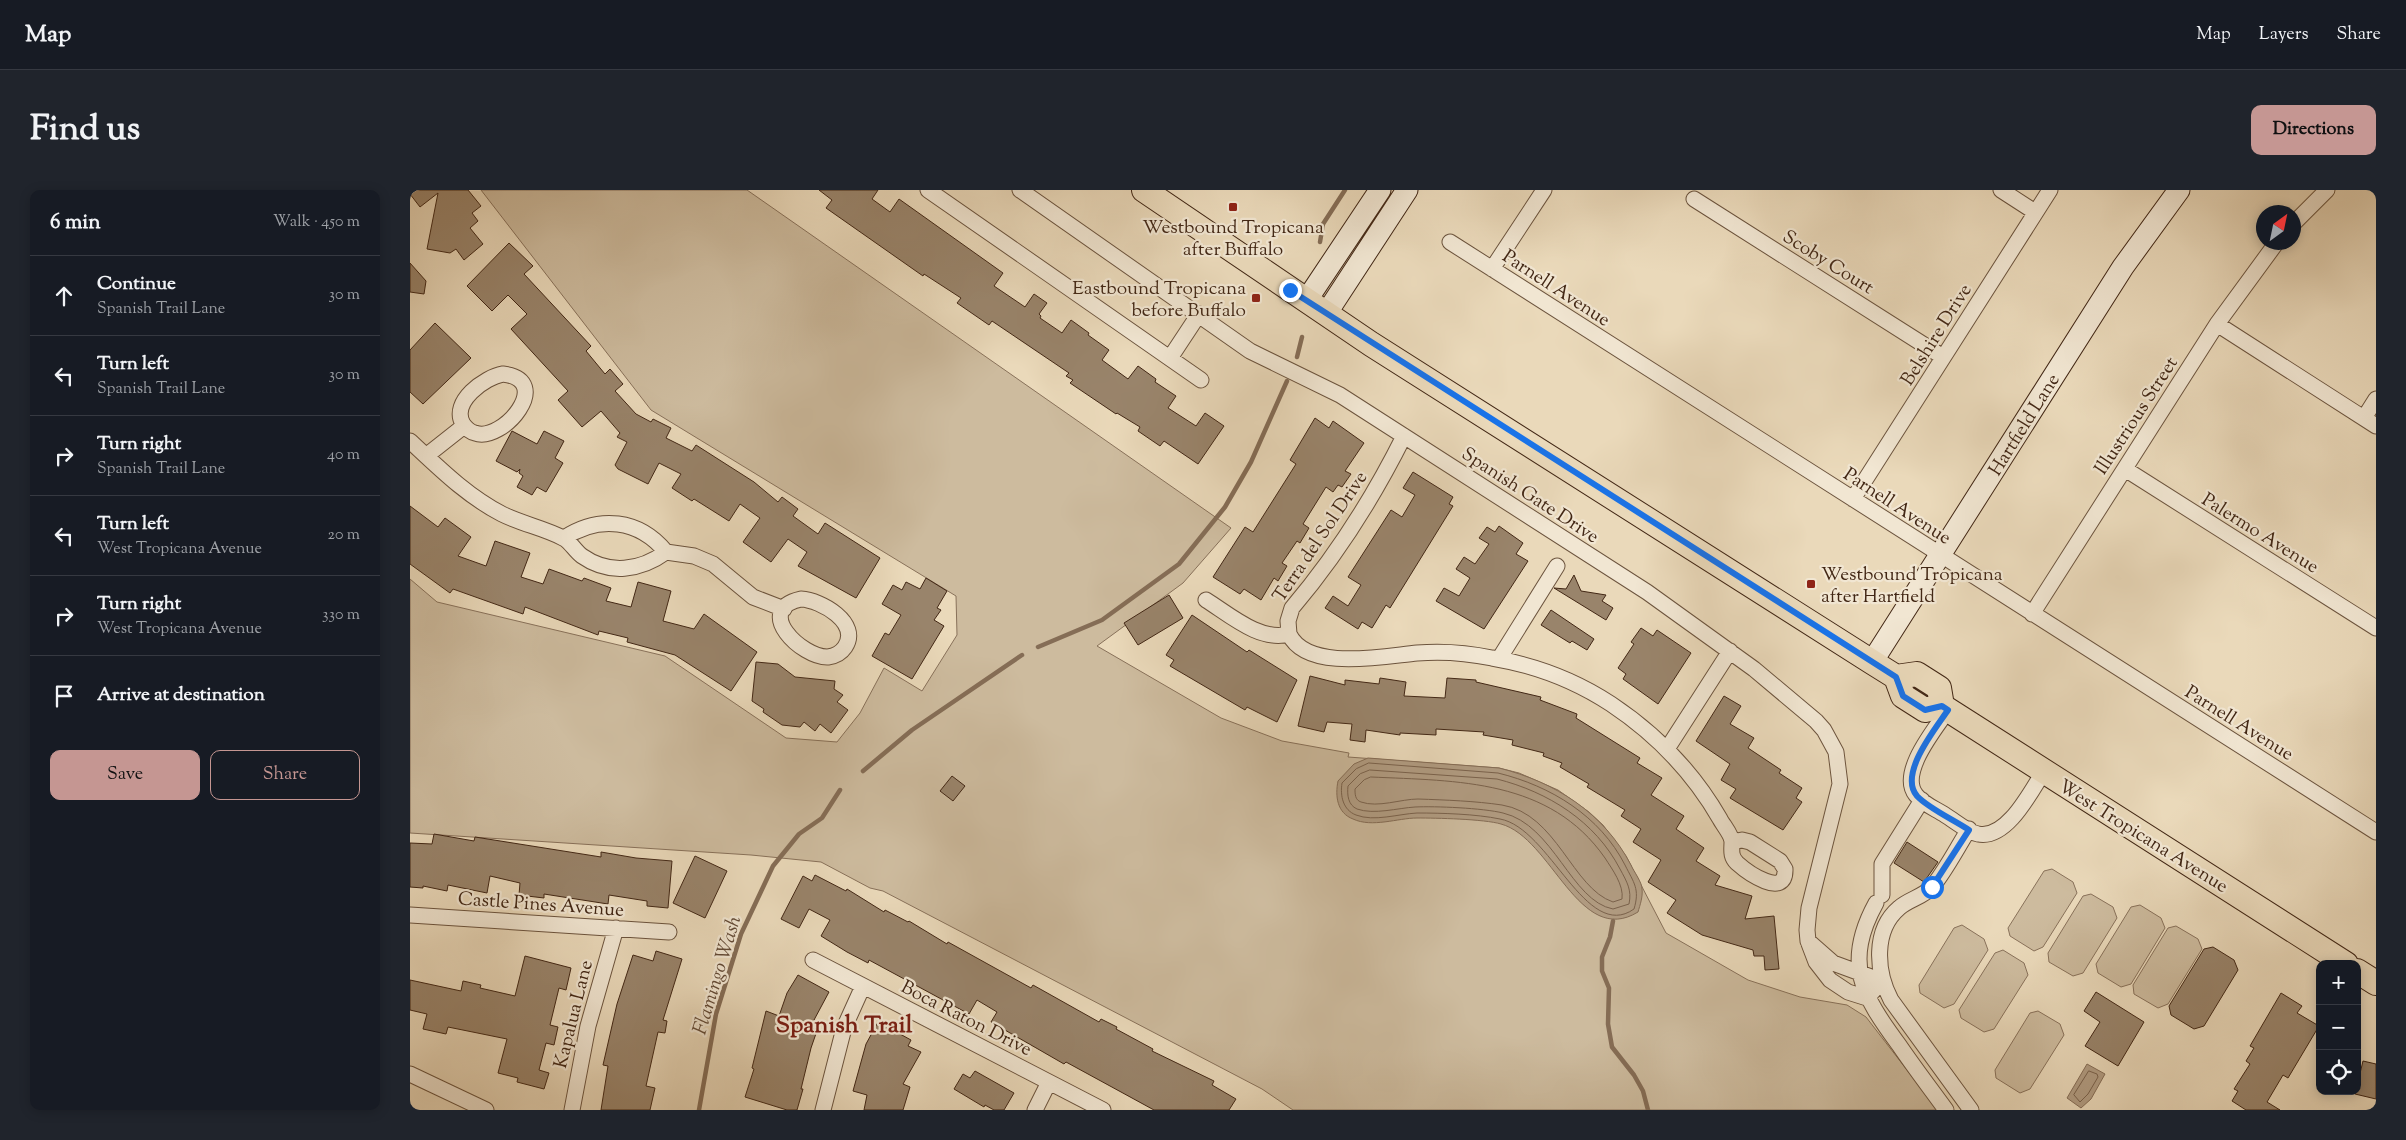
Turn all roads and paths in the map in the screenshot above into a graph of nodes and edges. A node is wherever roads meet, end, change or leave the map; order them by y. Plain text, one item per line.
1 (928, 190) edge
2 (1020, 190) edge
3 (1144, 190) edge
4 (1380, 190) edge
5 (1407, 190) edge
6 (1544, 190) edge
7 (2001, 190) edge
8 (2050, 190) edge
9 (2179, 190) edge
10 (2327, 190) edge
11 (1694, 199) dead end
12 (2035, 212) junction
13 (2301, 216) edge
14 (1450, 242) dead end
15 (2271, 250) edge
16 (1492, 269) junction
17 (1306, 301) junction
18 (1199, 314) junction
19 (1326, 314) junction
20 (2217, 324) junction
21 (1943, 357) junction
22 (1170, 358) junction
23 (1201, 380) dead end
24 (2376, 399) edge
25 (2370, 422) edge
26 (464, 426) junction
27 (1404, 436) junction
28 (410, 441) edge
29 (426, 456) junction
30 (2125, 469) junction
31 (1853, 499) junction
32 (564, 538) junction
33 (666, 552) junction
34 (1940, 555) junction
35 (1557, 566) dead end
36 (1206, 600) dead end
37 (784, 609) junction
38 (2032, 614) junction
39 (2376, 628) edge
40 (1289, 634) junction
41 (1730, 651) junction
42 (1499, 659) junction
43 (1872, 662) junction
44 (1945, 708) junction
45 (1667, 749) junction
46 (2044, 771) junction
47 (1922, 800) junction
48 (1969, 830) junction
49 (2376, 832) edge
50 (1732, 842) dead end
51 (410, 915) edge
52 (616, 928) junction
53 (669, 932) dead end
54 (1808, 941) junction
55 (813, 960) dead end
56 (2340, 960) edge
57 (1860, 973) junction
58 (2361, 974) edge
59 (1882, 981) junction
60 (2376, 983) edge
61 (863, 986) junction
62 (1867, 998) junction
63 (410, 1074) edge
64 (1048, 1082) junction
65 (486, 1110) edge
66 (572, 1110) edge
67 (823, 1110) edge
68 (1035, 1110) edge
69 (1103, 1110) edge
70 (1946, 1110) edge
71 (1971, 1110) edge

1 - 22 street
2 - 18 street, Spanish Gate Drive
3 - 17 main road
4 - 17 street
5 - 19 street
6 - 16 street
7 - 12 street
8 - 12 street, Belshire Drive
9 - 34 street, Hartfield Lane
10 - 13 street
11 - 21 street, Scoby Court
12 - 21 street, Belshire Drive
14 - 16 street, Parnell Avenue
15 - 20 street, Illustrious Street
16 - 31 street, Parnell Avenue
17 - 19 main road
18 - 22 street
18 - 27 street, Spanish Gate Drive
19 - 43 main road
20 - 25 street
20 - 30 street, Illustrious Street
21 - 31 street, Belshire Drive
22 - 23 street
24 - 25 street
26 - 26 street
26 - 29 street
27 - 40 street, Terra del Sol Drive
27 - 41 street, Spanish Gate Drive
28 - 29 street
29 - 32 street
30 - 38 street, Illustrious Street
30 - 39 street, Palermo Avenue
31 - 34 street, Parnell Avenue
32 - 33 street
32 - 33 street
33 - 37 street
34 - 38 street, Parnell Avenue
34 - 43 street, Hartfield Lane
35 - 42 street
36 - 40 street
37 - 37 street
38 - 49 street, Parnell Avenue
40 - 42 street
41 - 45 street
41 - 54 street, Spanish Gate Drive
42 - 45 street
43 - 44 main road
44 - 46 main road, West Tropicana Avenue
44 - 47 street
45 - 50 street
46 - 48 street
46 - 56 main road, West Tropicana Avenue
47 - 48 street
47 - 57 street
48 - 59 street
51 - 52 street, Castle Pines Avenue
52 - 53 street, Castle Pines Avenue
52 - 66 street, Kapalua Lane
54 - 57 street
54 - 62 street, Spanish Gate Drive
55 - 61 street, Boca Raton Drive
57 - 59 street
57 - 62 street
58 - 60 main road
59 - 62 street
59 - 71 street
61 - 64 street, Boca Raton Drive
61 - 67 street
62 - 70 street
63 - 65 street
64 - 68 street
64 - 69 street, Boca Raton Drive

